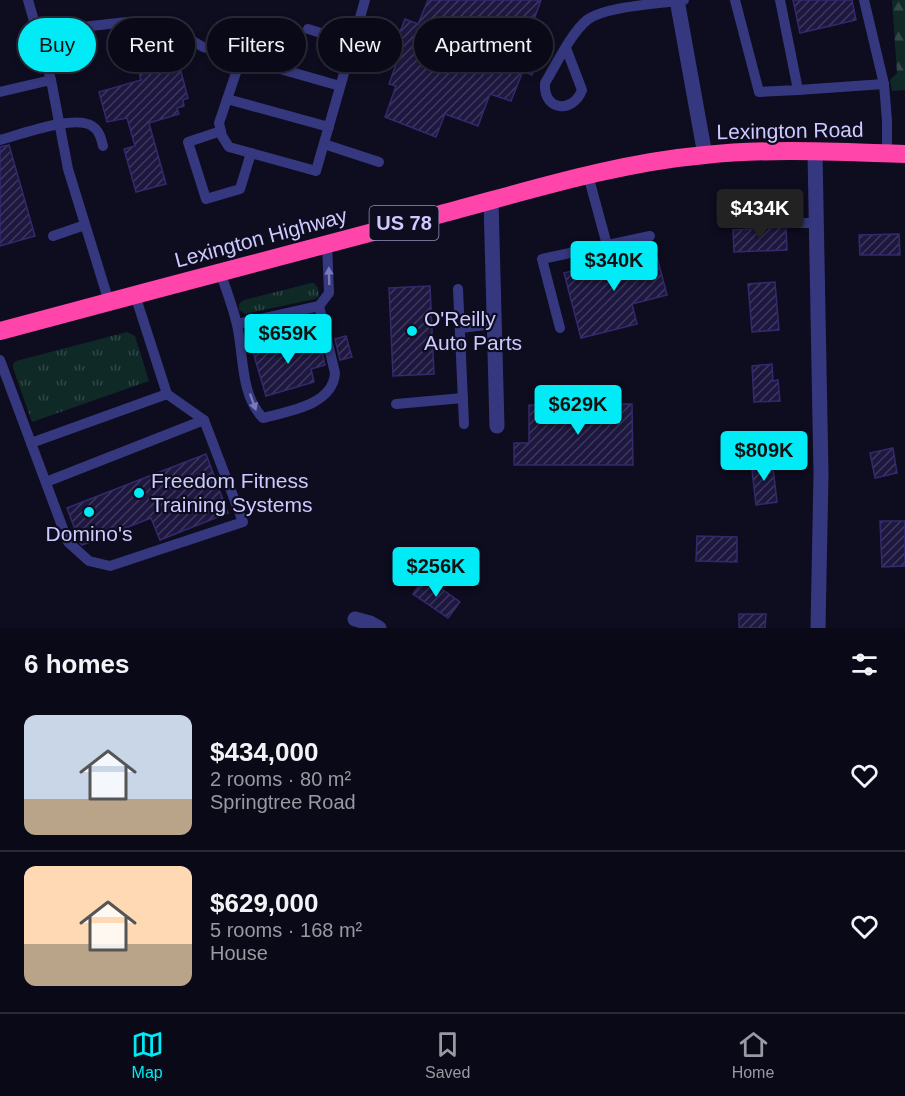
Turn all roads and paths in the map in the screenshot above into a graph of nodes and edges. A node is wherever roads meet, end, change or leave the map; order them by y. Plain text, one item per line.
1 (28, 0) edge
2 (365, 0) edge
3 (679, 0) edge
4 (735, 0) edge
5 (780, 0) edge
6 (864, 0) edge
7 (33, 18) edge
8 (360, 18) edge
9 (96, 25) edge
10 (308, 29) dead end
11 (318, 32) edge
12 (207, 48) edge
13 (567, 48) junction
14 (49, 72) edge
15 (236, 72) edge
16 (290, 72) edge
17 (345, 72) edge
18 (51, 80) junction
19 (884, 84) junction
20 (340, 86) junction
21 (798, 90) junction
22 (0, 92) edge
23 (227, 99) junction
24 (61, 123) junction
25 (328, 127) junction
26 (221, 131) junction
27 (0, 140) edge
28 (324, 144) junction
29 (103, 146) dead end
30 (815, 152) junction
31 (251, 153) junction
32 (896, 154) edge
33 (705, 155) junction
34 (675, 159) joint
35 (379, 162) dead end
36 (588, 176) junction
37 (491, 201) junction
38 (744, 215) dead end
39 (817, 223) junction
40 (85, 225) junction
41 (53, 236) dead end
42 (650, 236) dead end
43 (327, 243) junction
44 (607, 245) junction
45 (220, 272) junction
46 (458, 289) dead end
47 (135, 295) junction
48 (109, 302) junction
49 (319, 306) junction
50 (237, 324) junction
51 (495, 324) junction
52 (460, 328) junction
53 (560, 328) dead end
54 (0, 331) edge
55 (0, 360) edge
56 (167, 394) junction
57 (463, 398) junction
58 (396, 404) dead end
59 (204, 420) junction
60 (464, 424) dead end
61 (497, 426) dead end
62 (31, 443) junction
63 (46, 482) junction
64 (355, 619) dead end
65 (379, 628) edge
66 (818, 628) edge

1 - 7 lane
2 - 8 lane
3 - 13 lane
3 - 33 street
4 - 21 lane
5 - 21 lane
6 - 19 lane
9 - 12 lane
10 - 11 lane
13 - 13 lane
14 - 18 lane
15 - 23 lane
16 - 20 lane
17 - 20 lane
18 - 22 lane
18 - 24 lane
19 - 21 lane
19 - 32 lane
20 - 25 lane
23 - 25 lane
23 - 26 lane
24 - 27 lane
24 - 29 lane
24 - 40 lane
25 - 28 lane
26 - 31 lane
26 - 31 lane
28 - 31 lane
28 - 35 lane
30 - 32 highway, Lexington Road / US 78
30 - 33 highway, Lexington Road / US 78
30 - 39 street
33 - 34 highway, Lexington Road / US 78
34 - 36 highway, Lexington Highway / US 78
36 - 37 highway, Lexington Highway / US 78
36 - 44 lane
37 - 43 highway, Lexington Highway / US 78
37 - 51 street
38 - 39 lane
39 - 66 street
40 - 41 lane
40 - 48 lane
42 - 44 lane
43 - 45 highway, Lexington Highway / US 78
49 -> 43 lane
44 - 53 lane
45 - 47 highway, Lexington Highway / US 78
45 - 50 lane
46 - 52 lane
47 - 48 highway, Lexington Highway / US 78
47 - 56 lane
48 - 54 highway, Lexington Highway / US 78
49 - 50 lane
50 -> 49 lane
51 - 52 lane
51 - 61 street
52 - 57 lane
55 - 62 lane
56 - 59 lane
56 - 62 lane
57 - 58 lane
57 - 60 lane
59 - 63 lane
59 - 63 lane
62 - 63 lane
64 - 65 street

